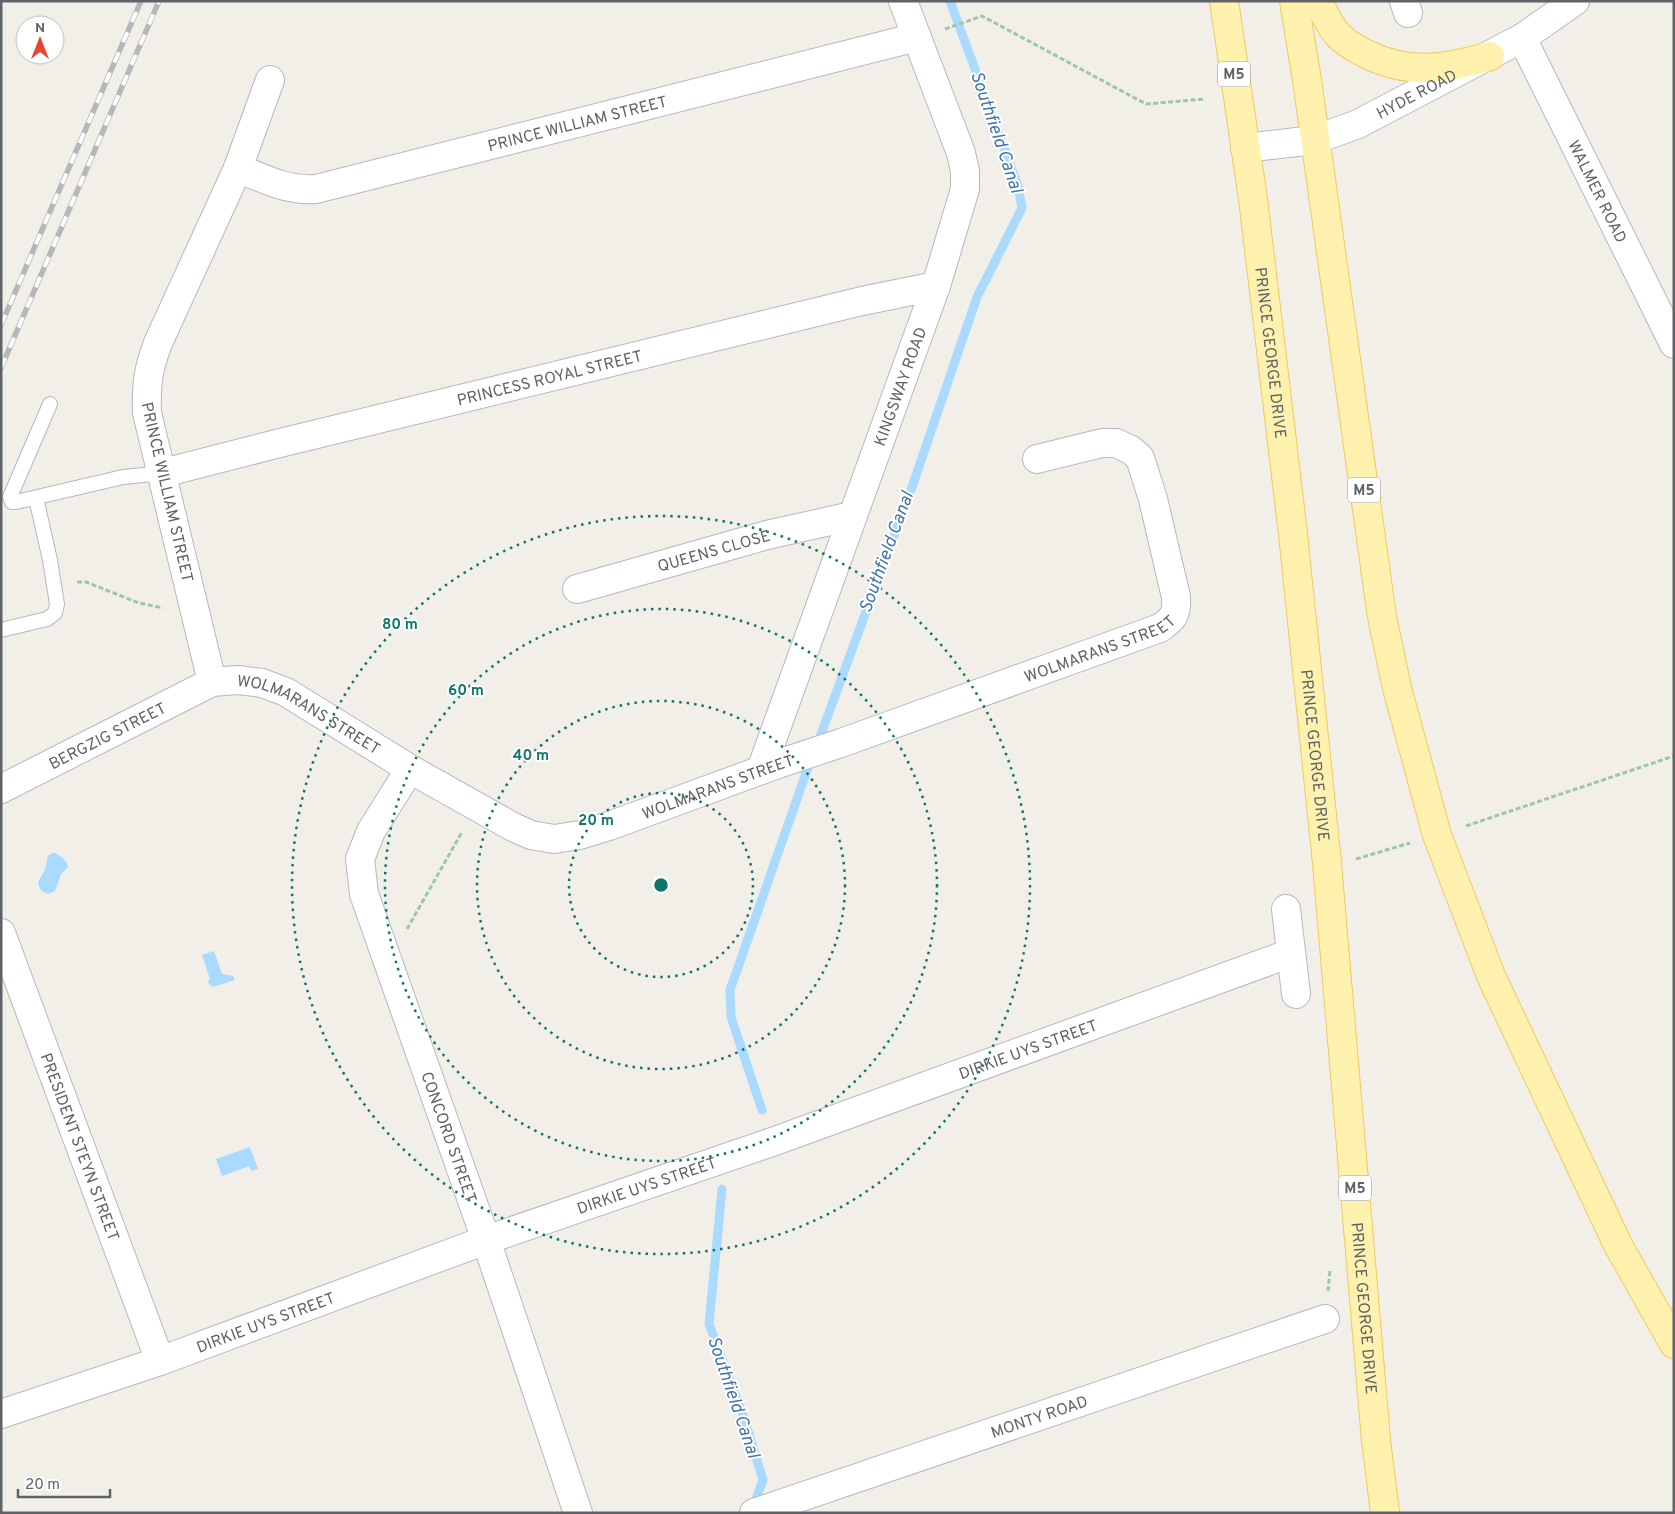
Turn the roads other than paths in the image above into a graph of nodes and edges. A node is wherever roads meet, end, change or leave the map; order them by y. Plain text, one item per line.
1 (904, 1) edge
2 (1224, 1) edge
3 (1294, 1) edge
4 (1318, 1) edge
5 (1575, 1) edge
6 (917, 37) junction
7 (1522, 38) junction
8 (1490, 56) junction
9 (270, 80) dead end
10 (1314, 140) junction
11 (1245, 148) junction
12 (238, 168) junction
13 (936, 286) junction
14 (1674, 344) edge
15 (50, 404) dead end
16 (1037, 459) dead end
17 (163, 473) junction
18 (36, 498) junction
19 (852, 516) junction
20 (577, 589) dead end
21 (1, 630) edge
22 (212, 682) junction
23 (770, 767) junction
24 (410, 769) junction
25 (1, 790) edge
26 (1286, 909) dead end
27 (1, 933) edge
28 (1291, 953) junction
29 (1296, 994) dead end
30 (486, 1240) junction
31 (1325, 1319) road end
32 (1674, 1344) edge
33 (160, 1361) junction
34 (1, 1414) edge
35 (765, 1509) edge
36 (578, 1513) edge
37 (1385, 1513) edge

1 - 6 street, KINGSWAY ROAD
2 - 11 main road, PRINCE GEORGE DRIVE / M5
3 - 10 main road, M5
4 - 8 main road
5 - 7 street, HYDE ROAD
6 - 12 street, PRINCE WILLIAM STREET
6 - 13 street, KINGSWAY ROAD
7 - 8 street, HYDE ROAD
7 - 14 street, WALMER ROAD
8 - 10 street, HYDE ROAD
9 - 12 street, PRINCE WILLIAM STREET
10 - 11 street, HYDE ROAD
10 - 32 main road, M5
11 - 37 main road, PRINCE GEORGE DRIVE / M5
12 - 17 street, PRINCE WILLIAM STREET
13 - 17 street, PRINCESS ROYAL STREET
13 - 19 street, KINGSWAY ROAD
15 - 18 lane
16 - 23 street, WOLMARANS STREET
17 - 18 lane
17 - 22 street, PRINCE WILLIAM STREET
18 - 21 lane
19 - 20 street, QUEENS CLOSE
19 - 23 street, KINGSWAY ROAD
22 - 24 street, WOLMARANS STREET
22 - 25 street, BERGZIG STREET
23 - 24 street, WOLMARANS STREET
24 - 30 street, CONCORD STREET
26 - 28 street
27 - 33 street, PRESIDENT STEYN STREET
28 - 29 street
28 - 30 street, DIRKIE UYS STREET
30 - 33 street, DIRKIE UYS STREET
30 - 36 street, CONCORD STREET
31 - 35 street, MONTY ROAD
33 - 34 street, DIRKIE UYS STREET

